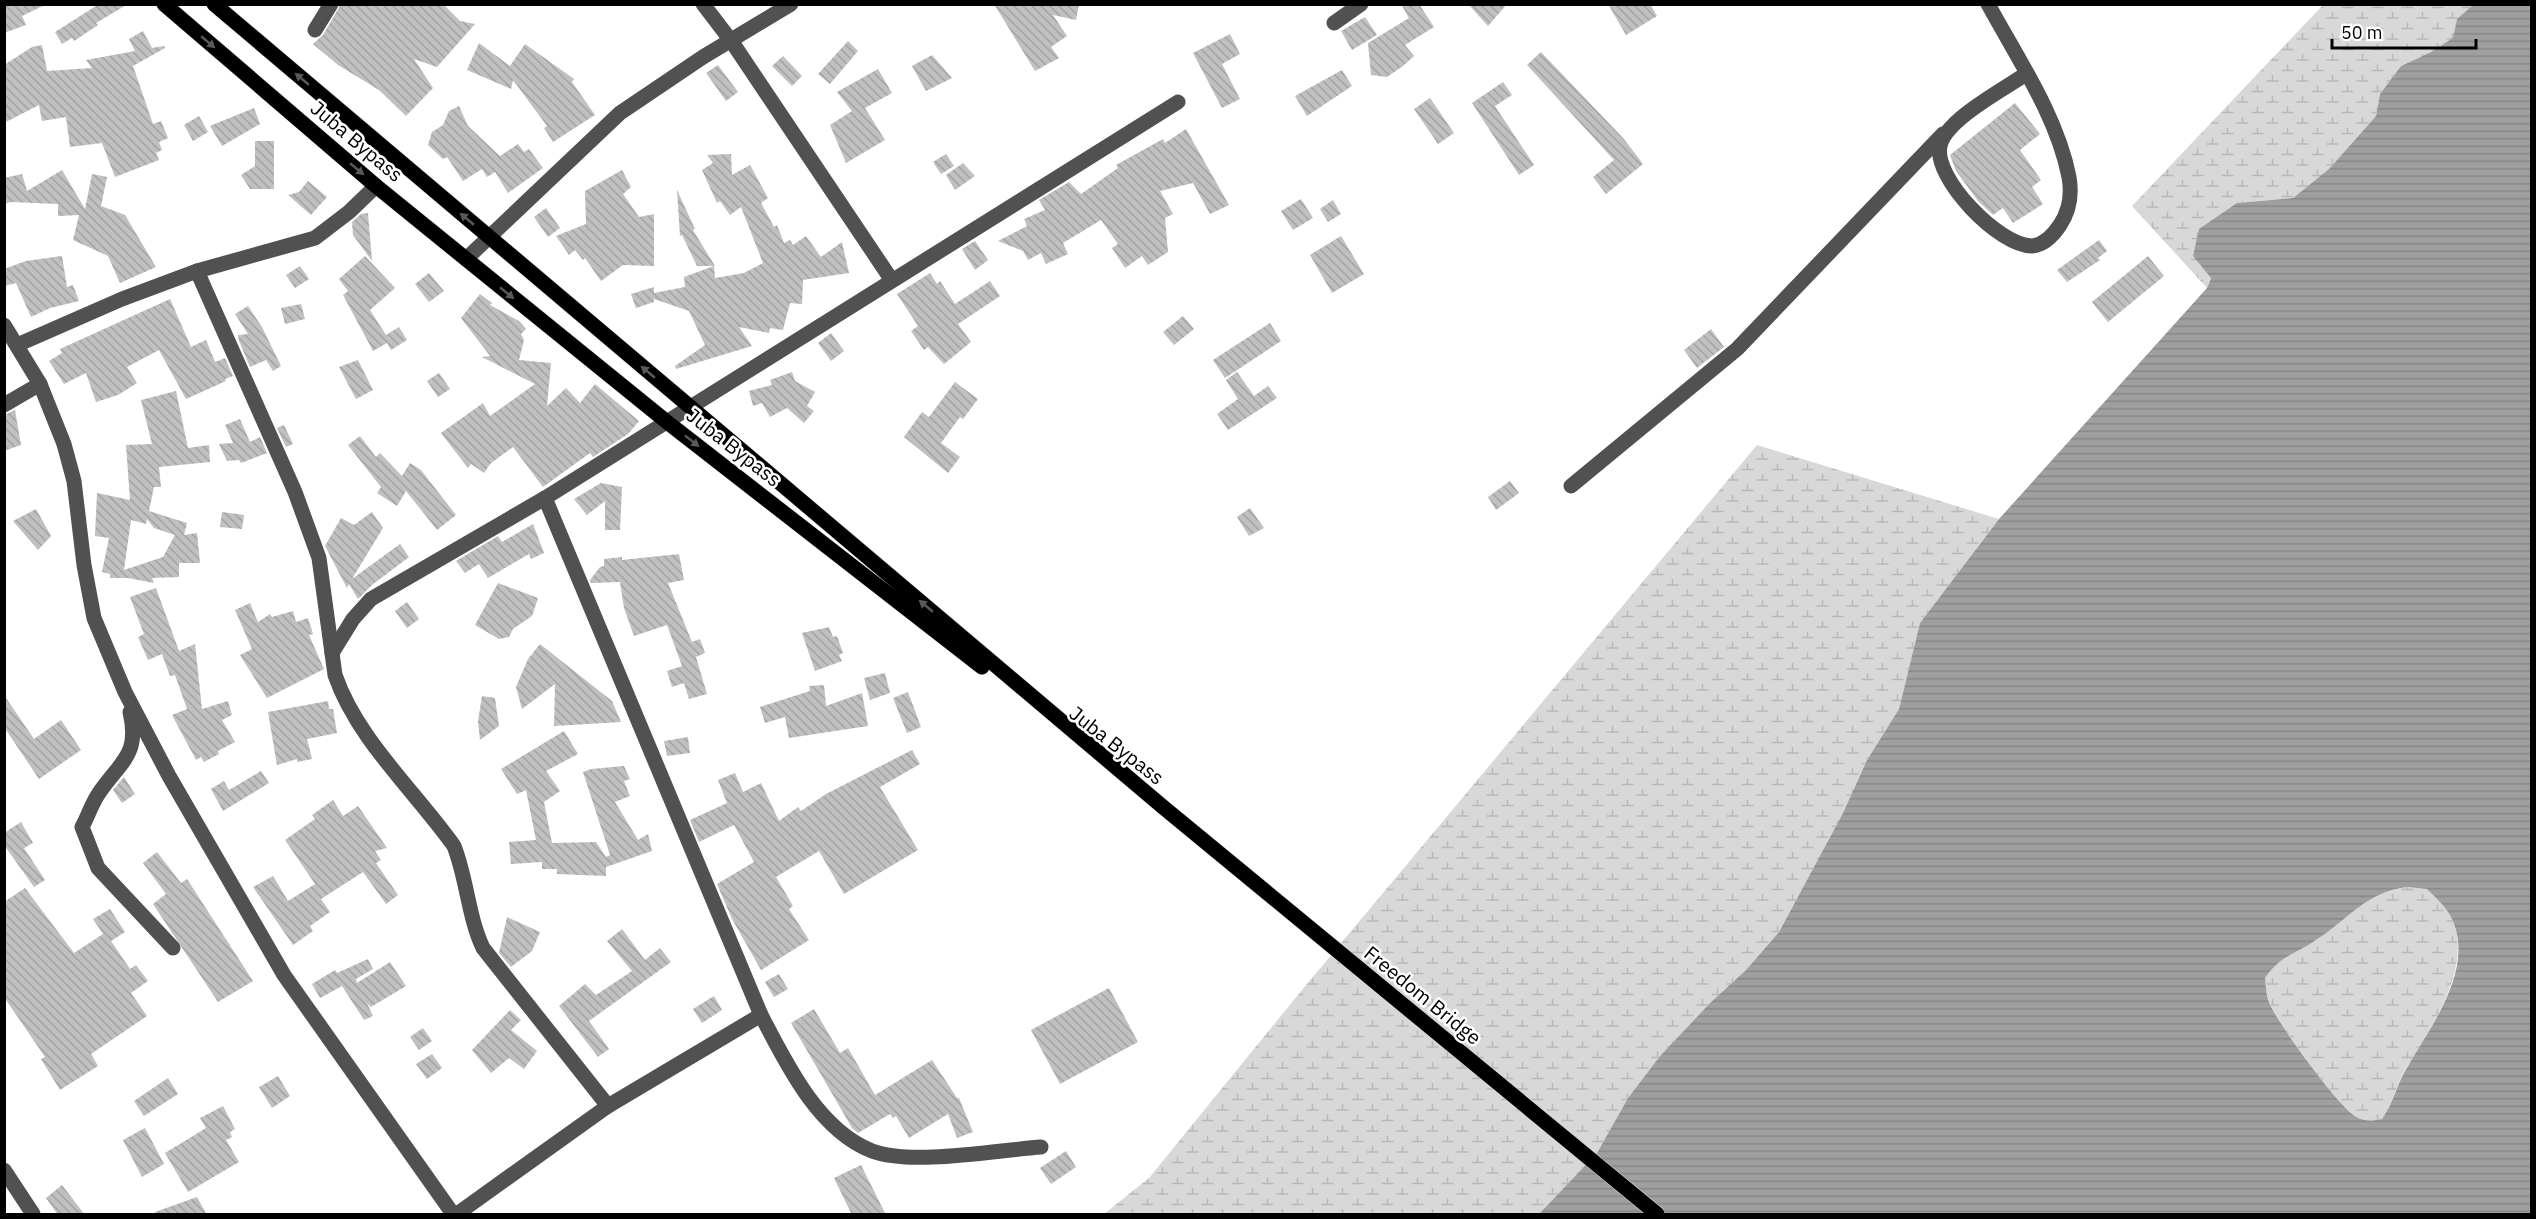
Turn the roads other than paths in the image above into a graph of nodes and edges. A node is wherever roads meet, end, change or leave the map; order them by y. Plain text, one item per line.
1 (164, 4) edge
2 (214, 4) edge
3 (331, 4) edge
4 (703, 4) edge
5 (791, 4) edge
6 (1361, 4) edge
7 (1988, 4) edge
8 (1334, 23) dead end
9 (315, 30) dead end
10 (732, 42) junction
11 (2026, 74) junction
12 (1178, 102) dead end
13 (1949, 128) junction
14 (376, 186) junction
15 (489, 238) junction
16 (466, 259) junction
17 (197, 271) junction
18 (891, 279) junction
19 (4, 325) edge
20 (17, 345) junction
21 (40, 384) junction
22 (4, 405) edge
23 (690, 407) junction
24 (667, 422) junction
25 (1571, 486) dead end
26 (545, 498) junction
27 (332, 654) junction
28 (125, 692) junction
29 (1162, 807) junction
30 (173, 948) dead end
31 (761, 1015) junction
32 (608, 1106) junction
33 (1041, 1147) dead end
34 (4, 1170) edge
35 (33, 1215) edge
36 (453, 1215) edge
37 (457, 1215) edge
38 (1657, 1215) edge

1 -> 14 main road, Juba Bypass
15 -> 2 main road, Juba Bypass
3 - 9 street
4 - 10 street
5 - 10 street
6 - 8 street
7 - 11 street
10 - 15 street
10 - 18 street
11 - 13 street
11 - 13 street
12 - 18 street
13 - 25 street
14 - 16 main road, Juba Bypass
14 - 17 street
15 - 16 street
23 -> 15 main road, Juba Bypass
16 -> 24 main road, Juba Bypass
17 - 20 street
17 - 27 street
18 - 23 street
19 - 20 street
20 - 21 street
21 - 22 street
21 - 28 street
23 - 24 street
29 -> 23 main road, Juba Bypass
24 - 26 street
24 -> 29 main road, Juba Bypass
26 - 27 street
26 - 31 street
27 - 32 street
28 - 30 street
28 - 36 street
29 - 38 main road, Freedom Bridge
31 - 32 street
31 - 33 street
32 - 37 street
34 - 35 street

